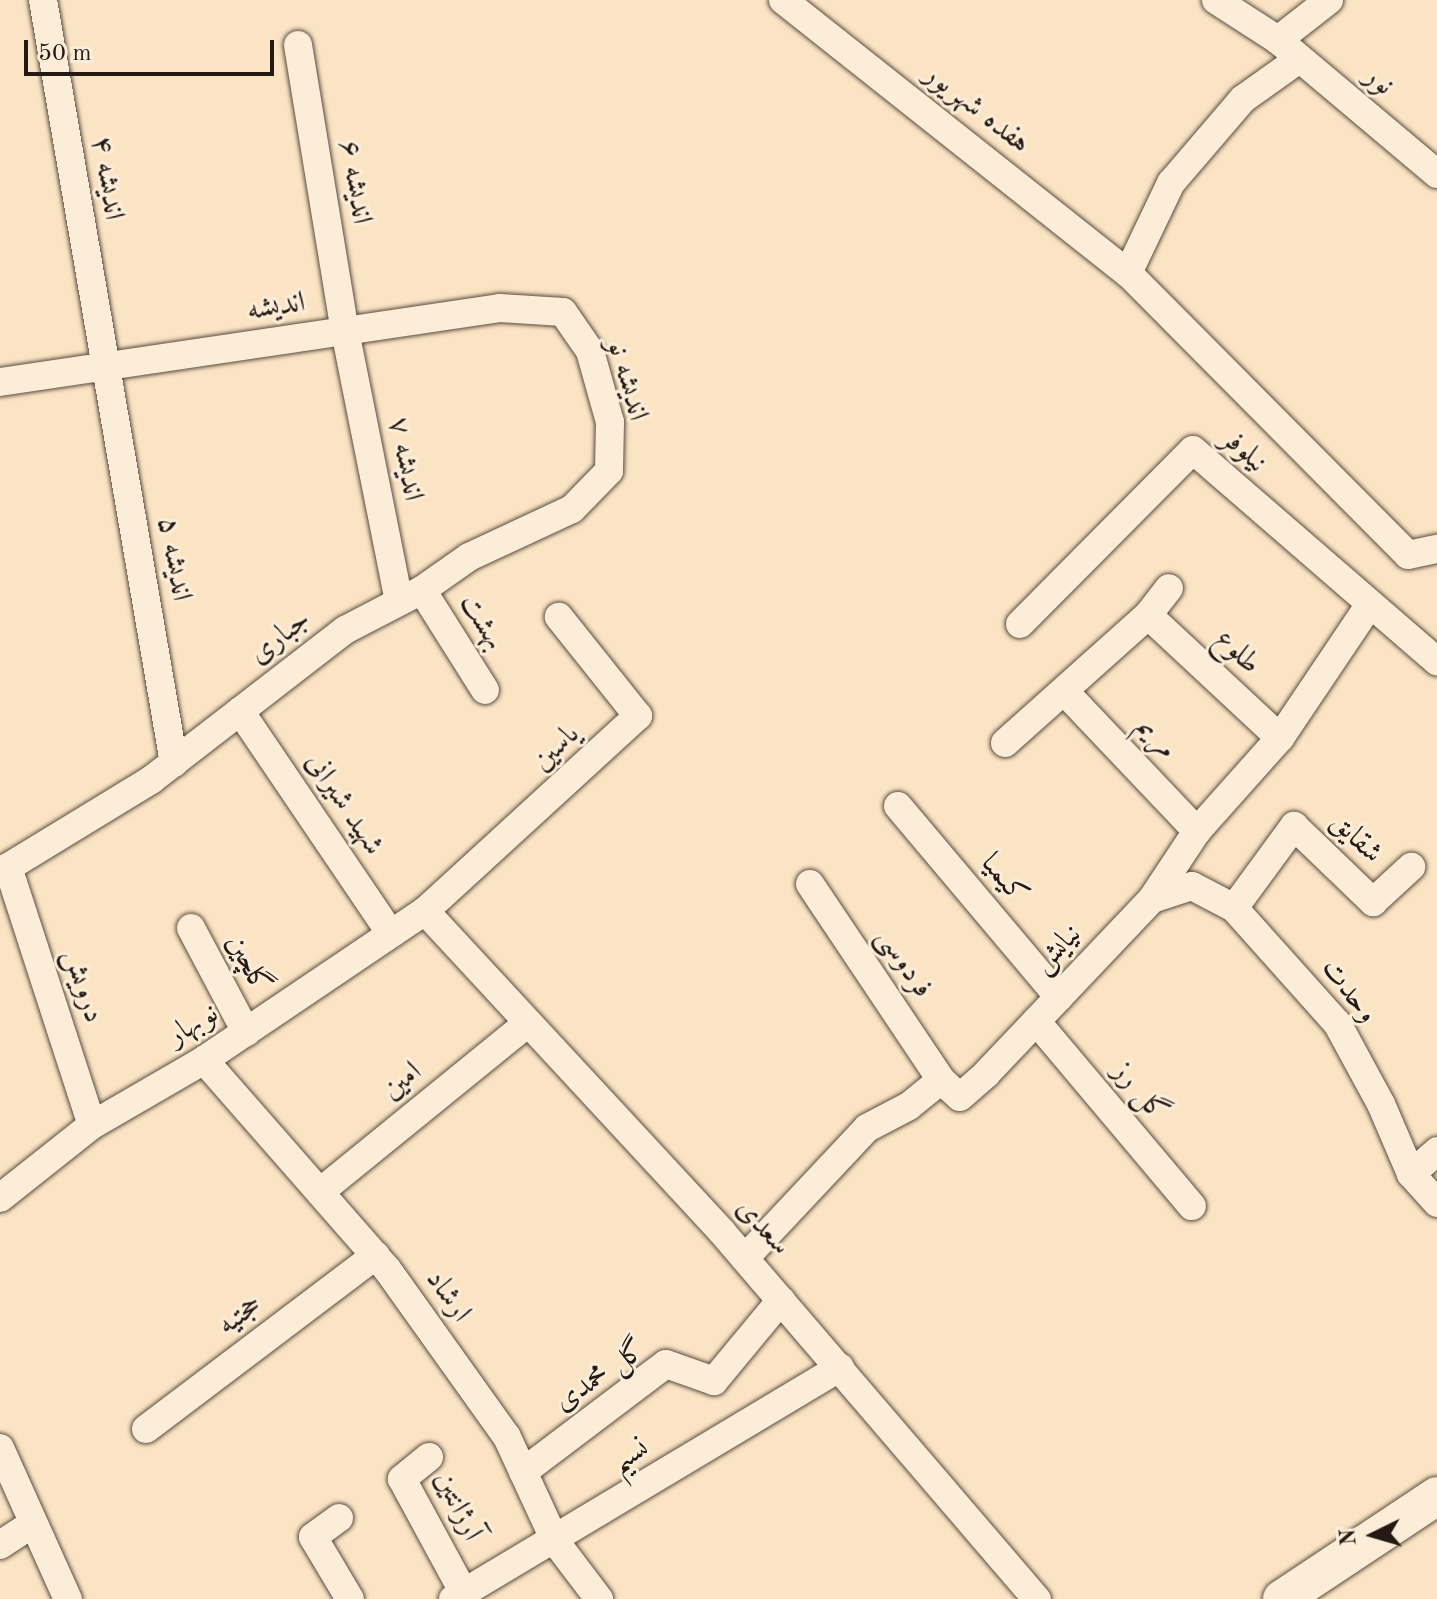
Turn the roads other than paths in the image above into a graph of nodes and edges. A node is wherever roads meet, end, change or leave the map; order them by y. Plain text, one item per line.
1 (43, 0) edge
2 (783, 0) edge
3 (1216, 0) edge
4 (1329, 0) edge
5 (1278, 40) junction
6 (298, 45) dead end
7 (1299, 59) junction
8 (1437, 174) edge
9 (1128, 273) junction
10 (563, 312) joint
11 (345, 331) junction
12 (104, 367) junction
13 (0, 382) edge
14 (609, 471) joint
15 (1437, 549) edge
16 (1169, 588) dead end
17 (411, 596) junction
18 (1368, 607) junction
19 (1148, 615) junction
20 (559, 617) dead end
21 (1020, 624) dead end
22 (1437, 661) edge
23 (485, 690) dead end
24 (1065, 692) junction
25 (240, 711) junction
26 (1280, 738) junction
27 (1005, 743) dead end
28 (174, 763) junction
29 (898, 806) dead end
30 (1197, 831) junction
31 (1411, 867) dead end
32 (4, 870) edge
33 (810, 884) dead end
34 (1152, 899) junction
35 (1234, 908) junction
36 (425, 911) junction
37 (191, 928) dead end
38 (391, 934) junction
39 (1059, 997) junction
40 (1036, 1021) junction
41 (528, 1023) junction
42 (246, 1032) junction
43 (204, 1060) junction
44 (941, 1080) junction
45 (92, 1125) junction
46 (1437, 1151) edge
47 (1411, 1174) junction
48 (320, 1192) junction
49 (0, 1198) edge
50 (1437, 1203) edge
51 (1192, 1206) dead end
52 (376, 1255) junction
53 (745, 1258) junction
54 (781, 1300) junction
55 (840, 1367) junction
56 (146, 1429) dead end
57 (0, 1448) edge
58 (429, 1457) dead end
59 (523, 1472) junction
60 (1437, 1496) edge
61 (339, 1518) dead end
62 (31, 1525) junction
63 (555, 1541) junction
64 (0, 1545) edge
65 (458, 1596) edge
66 (68, 1599) edge
67 (350, 1599) edge
68 (599, 1599) edge
69 (1037, 1599) edge
70 (1282, 1599) edge

1 - 12 street, اندیشه ۴
2 - 9 street, هفده شهریور
3 - 5 street, نور
4 - 5 street
5 - 7 street, نور
6 - 11 street, اندیشه ۶
7 - 8 street, نور
7 - 9 street
9 - 15 street, هفده شهریور
10 - 11 street, اندیشه
10 - 14 street, اندیشه نو
11 - 12 street, اندیشه
11 - 17 street, اندیشه ۷
12 - 13 street, اندیشه
12 - 28 street, اندیشه ۵
14 - 17 street, جباری
16 - 19 street
17 - 23 street, بهشت
17 - 25 street, جباری
18 - 21 street, نیلوفر
18 - 22 street, نیلوفر
18 - 26 street, نیایش
19 - 24 street
19 - 26 street, طلوع
20 - 36 street, یاسین
24 - 27 street
24 - 30 street, مریم
25 - 28 street, جباری
25 - 38 street, شهید شیرانی
26 - 30 street, نیایش
28 - 32 street, جباری
29 - 39 street, کیمیا
30 - 34 street, نیایش
31 - 35 street, شقایق
32 - 45 street, درویش
33 - 44 street, فردوسی
34 - 35 street, وحدت
34 - 39 street, نیایش
35 - 47 street, وحدت
36 - 38 street, نوبهار
36 - 41 street, سعدی
37 - 42 street, گلچین
38 - 42 street, نوبهار
39 - 40 street, نیایش
40 - 44 street, نیایش
40 - 51 street, گل رز
41 - 48 street, امین
41 - 53 street, سعدی
42 - 43 street, نوبهار
43 - 45 street, نوبهار
43 - 48 street, ارشاد
44 - 53 street
45 - 49 street, نوبهار
46 - 47 street
47 - 50 street, وحدت
48 - 52 street, ارشاد
52 - 56 street, حجتیه
52 - 59 street, ارشاد
53 - 54 street, سعدی
54 - 55 street, سعدی
54 - 59 street, گل محمدی
55 - 63 street, نسیم
55 - 69 street, سعدی
57 - 62 street
58 - 65 street, آرژانتین
59 - 63 street, ارشاد
60 - 70 main road
61 - 67 street
62 - 64 street
62 - 66 street
63 - 65 street, نسیم
63 - 68 street, ارشاد

